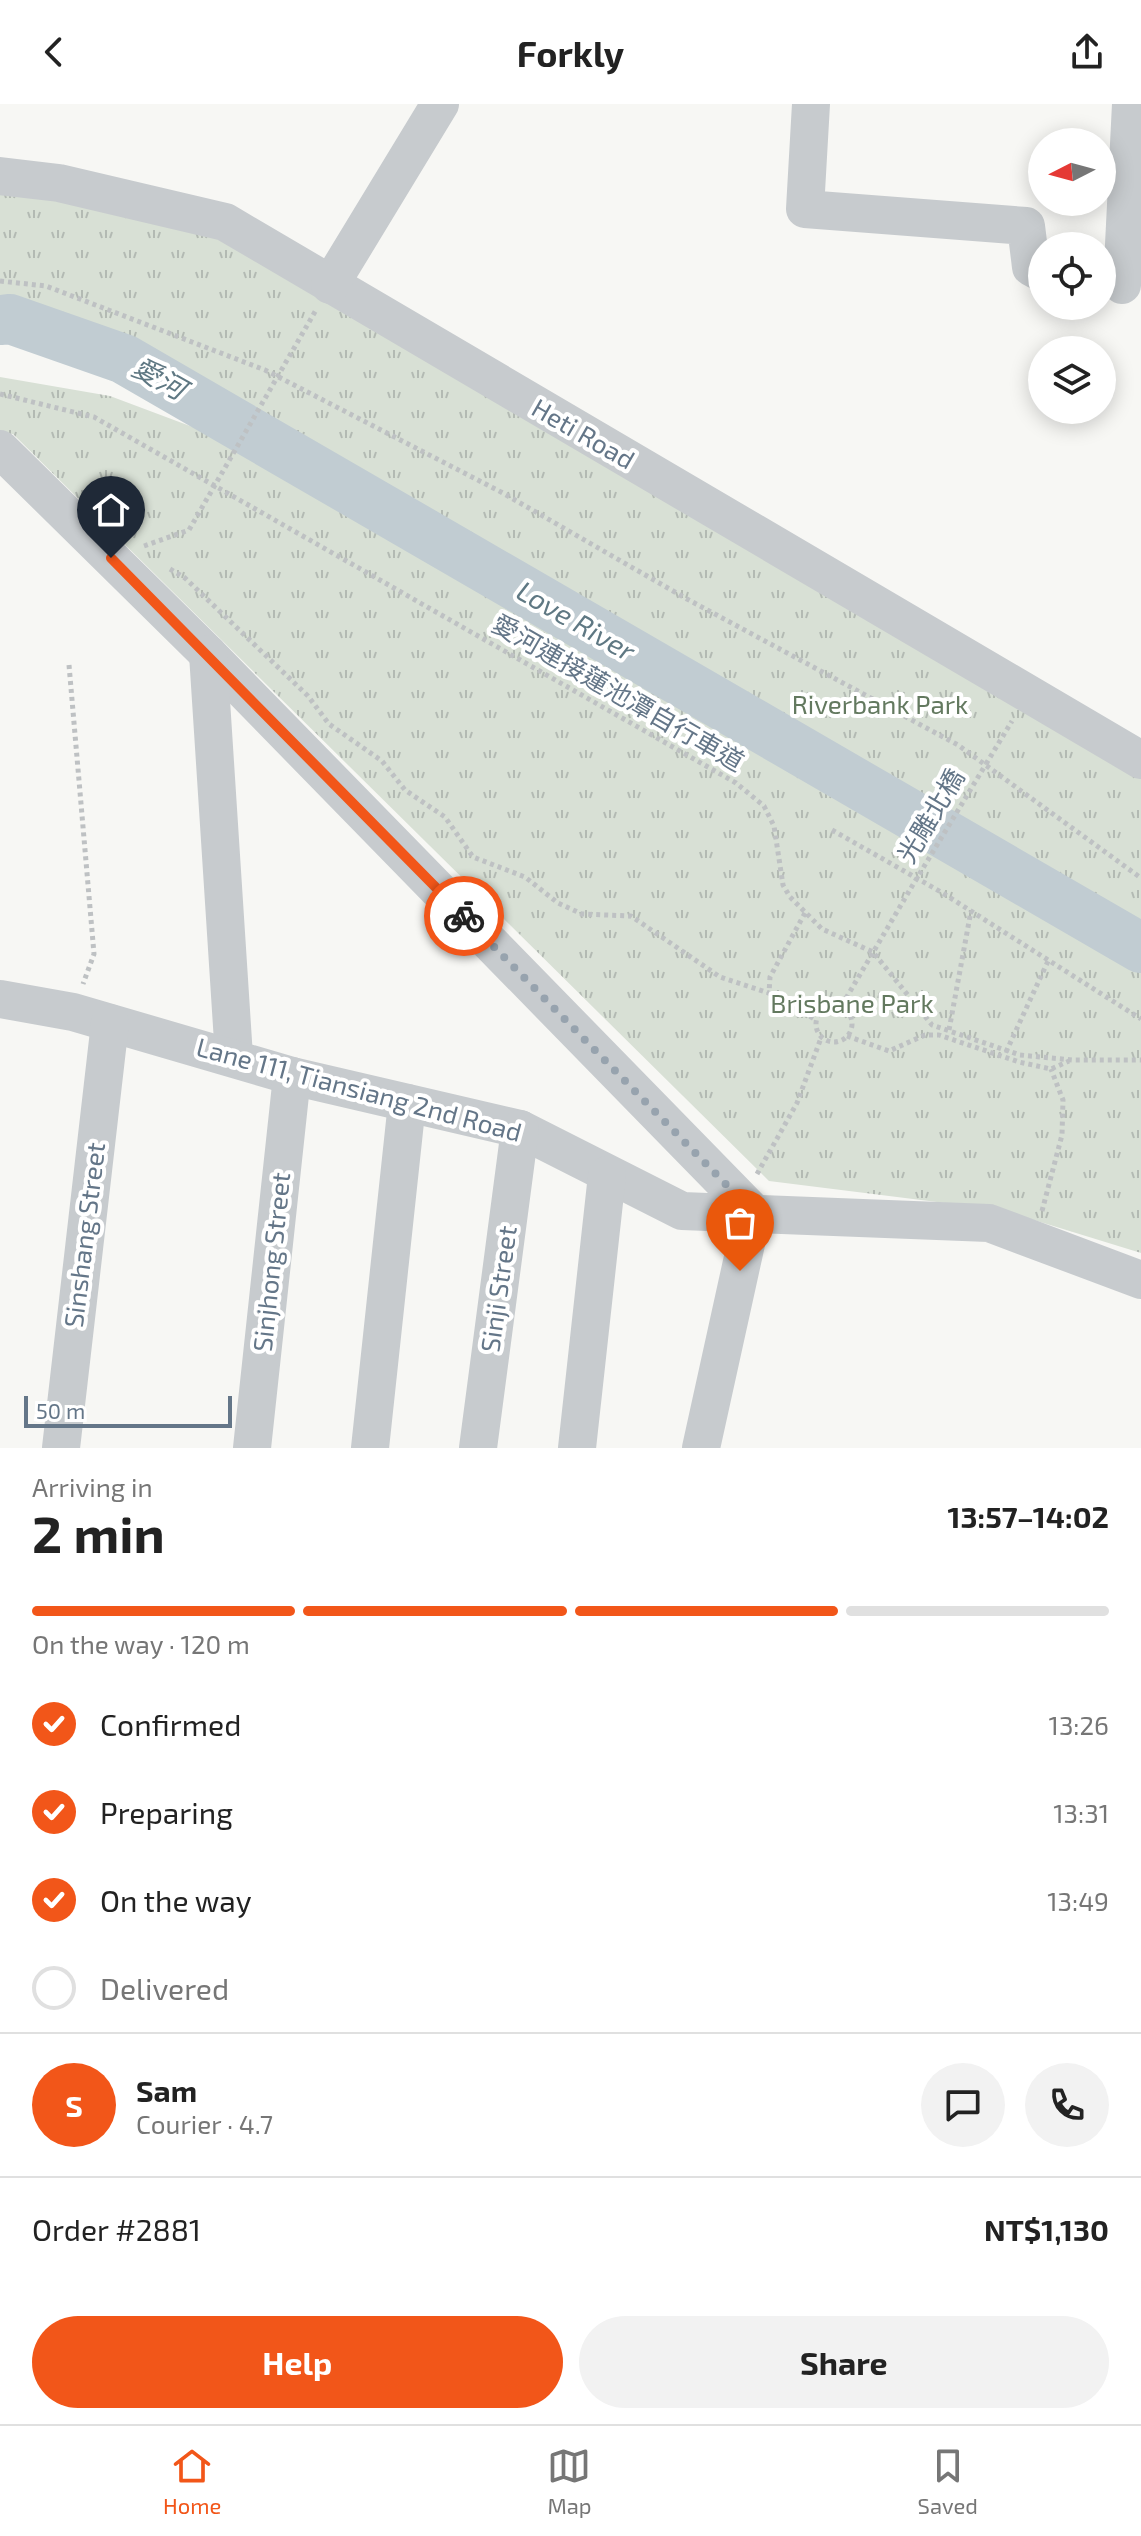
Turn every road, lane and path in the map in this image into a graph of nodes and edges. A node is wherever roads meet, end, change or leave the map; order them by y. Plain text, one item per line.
1 (440, 104) edge
2 (811, 104) edge
3 (1131, 104) edge
4 (0, 176) edge
5 (1028, 242) edge
6 (0, 281) edge
7 (330, 285) junction
8 (1122, 285) edge
9 (279, 378) junction
10 (0, 394) edge
11 (0, 449) edge
12 (217, 488) junction
13 (150, 555) dead end
14 (161, 563) dead end
15 (208, 654) junction
16 (69, 665) dead end
17 (1028, 696) junction
18 (1141, 760) edge
19 (986, 764) junction
20 (832, 830) dead end
21 (1141, 878) edge
22 (971, 911) junction
23 (805, 913) junction
24 (873, 952) junction
25 (1049, 959) junction
26 (769, 993) junction
27 (0, 999) edge
28 (842, 1005) junction
29 (73, 1012) junction
30 (1141, 1019) edge
31 (816, 1020) junction
32 (110, 1023) junction
33 (949, 1030) junction
34 (847, 1036) junction
35 (821, 1038) junction
36 (1005, 1053) junction
37 (234, 1057) junction
38 (1072, 1060) junction
39 (1141, 1060) edge
40 (1051, 1069) junction
41 (292, 1076) junction
42 (407, 1103) junction
43 (520, 1129) junction
44 (607, 1175) junction
45 (748, 1206) junction
46 (1034, 1240) junction
47 (1141, 1280) edge
48 (61, 1448) edge
49 (252, 1448) edge
50 (370, 1448) edge
51 (478, 1448) edge
52 (577, 1448) edge
53 (701, 1448) edge

1 - 7 street
2 - 5 street
3 - 8 street
4 - 7 street, Heti Road
6 - 9 path
7 - 9 path
7 - 17 street, Heti Road
9 - 12 path
9 - 19 path
10 - 12 path, 愛河連接蓮池潭自行車道
11 - 15 street
12 - 13 path
12 - 23 path, 愛河連接蓮池潭自行車道
14 - 26 path
15 - 37 street
15 - 45 street
16 - 29 path
17 - 18 street, Heti Road
17 - 19 path, 光雕北橋
19 - 21 path
19 - 24 path, 光雕北橋, bridge
20 - 22 path
22 - 25 path
22 - 33 path
23 - 24 path, 愛河連接蓮池潭自行車道
23 - 26 path
24 - 28 path, 光雕北橋
24 - 33 path, 愛河連接蓮池潭自行車道
25 - 30 path
25 - 36 path
26 - 31 path
27 - 29 street, Lane 111, Tiansiang 2nd Road
28 - 31 path
28 - 34 path
29 - 32 street, Lane 111, Tiansiang 2nd Road
31 - 35 path
32 - 37 street, Lane 111, Tiansiang 2nd Road
32 - 48 street, Sinshang Street
33 - 36 path, 愛河連接蓮池潭自行車道
34 - 35 path
34 - 36 path
35 - 45 path
36 - 38 path, 愛河連接蓮池潭自行車道
36 - 40 path
37 - 41 street, Lane 111, Tiansiang 2nd Road
38 - 39 path, 愛河連接蓮池潭自行車道
38 - 40 path
40 - 46 path
41 - 42 street, Lane 111, Tiansiang 2nd Road
41 - 49 street, Sinjhong Street
42 - 43 street, Lane 111, Tiansiang 2nd Road
42 - 50 street
43 - 44 street, Lane 111, Tiansiang 2nd Road
43 - 51 street, Sinji Street
44 - 45 street, Lane 111, Tiansiang 2nd Road
44 - 52 street
45 - 46 street, Lane 111, Tiansiang 2nd Road
45 - 53 street
46 - 47 street, Lane 111, Tiansiang 2nd Road

